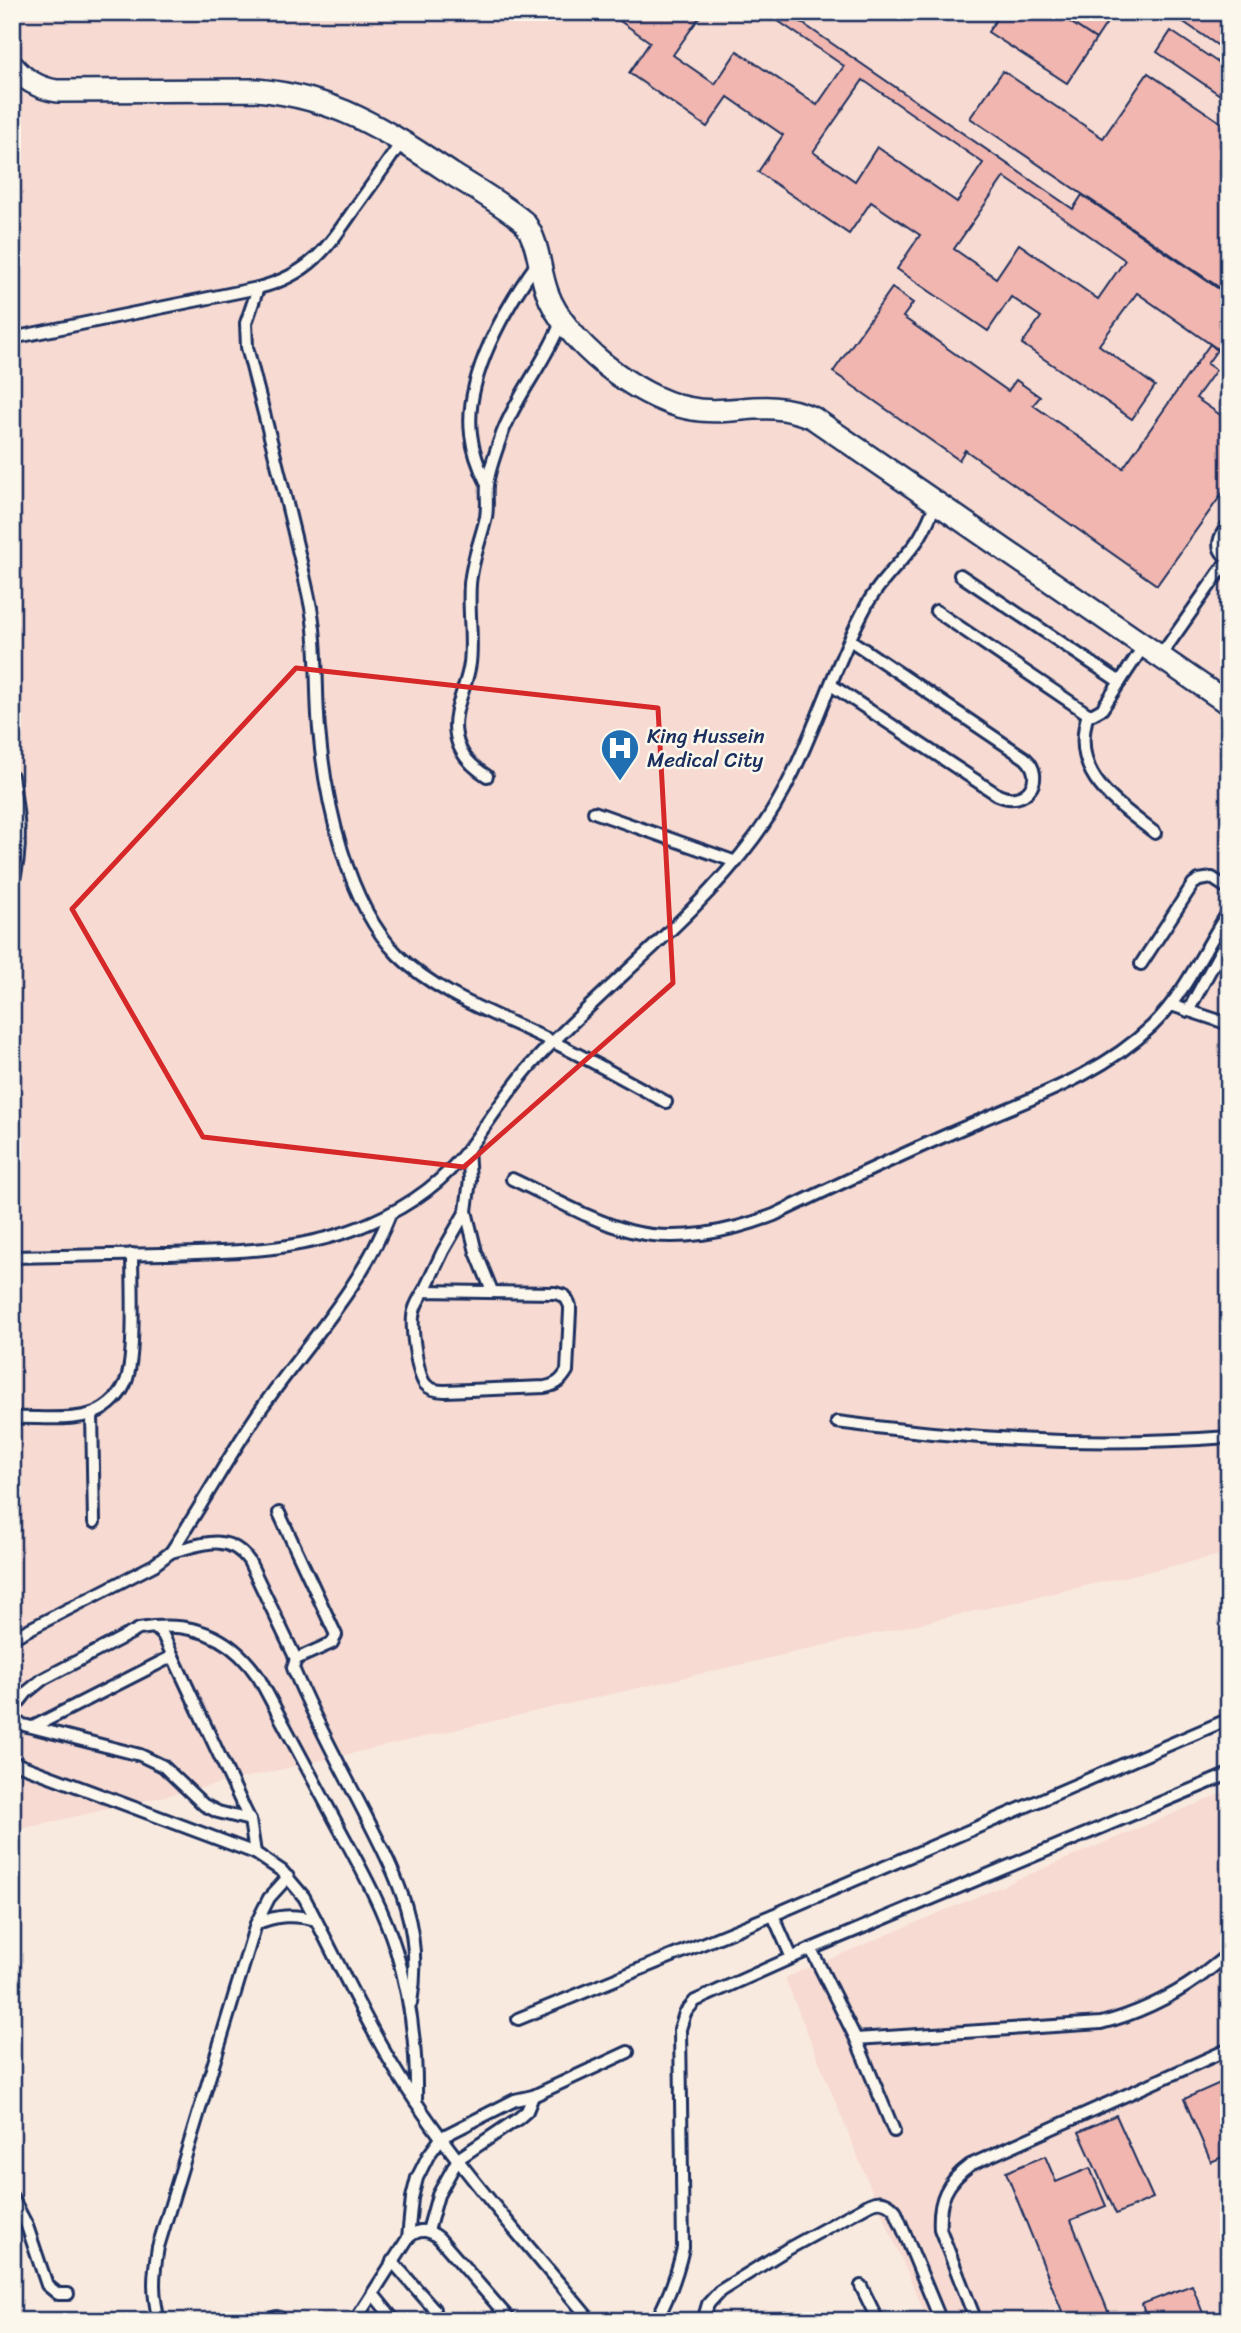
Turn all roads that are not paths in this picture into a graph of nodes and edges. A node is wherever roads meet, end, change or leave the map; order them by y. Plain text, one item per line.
1 (15, 74) edge
2 (402, 141) junction
3 (540, 259) junction
4 (258, 288) junction
5 (561, 322) junction
6 (12, 338) edge
7 (487, 484) junction
8 (936, 503) junction
9 (1229, 523) edge
10 (1228, 559) edge
11 (960, 575) dead end
12 (936, 611) dead end
13 (850, 640) junction
14 (1151, 652) junction
15 (1120, 682) junction
16 (831, 685) junction
17 (1229, 704) edge
18 (1088, 714) junction
19 (12, 776) edge
20 (487, 776) dead end
21 (594, 812) dead end
22 (1155, 834) dead end
23 (736, 862) junction
24 (12, 885) edge
25 (1229, 890) edge
26 (1229, 911) edge
27 (1229, 936) edge
28 (1141, 964) dead end
29 (1171, 1005) junction
30 (1188, 1011) junction
31 (1228, 1022) edge
32 (553, 1042) junction
33 (666, 1102) dead end
34 (468, 1149) junction
35 (512, 1179) dead end
36 (466, 1211) junction
37 (390, 1214) junction
38 (132, 1255) junction
39 (12, 1257) edge
40 (424, 1291) junction
41 (492, 1291) junction
42 (92, 1414) junction
43 (12, 1418) edge
44 (837, 1422) dead end
45 (1229, 1437) edge
46 (279, 1513) dead end
47 (94, 1522) dead end
48 (171, 1552) junction
49 (154, 1627) junction
50 (12, 1638) edge
51 (173, 1656) junction
52 (296, 1659) junction
53 (12, 1711) edge
54 (1229, 1719) edge
55 (12, 1722) edge
56 (33, 1727) junction
57 (12, 1762) edge
58 (1229, 1774) edge
59 (250, 1820) junction
60 (255, 1853) junction
61 (288, 1877) junction
62 (773, 1915) junction
63 (316, 1920) junction
64 (256, 1924) junction
65 (811, 1949) junction
66 (1229, 1954) edge
67 (792, 1958) junction
68 (410, 2009) junction
69 (518, 2019) dead end
70 (856, 2039) junction
71 (1229, 2049) edge
72 (628, 2052) dead end
73 (533, 2096) junction
74 (416, 2102) junction
75 (894, 2132) dead end
76 (442, 2137) junction
77 (458, 2159) junction
78 (12, 2197) edge
79 (428, 2231) junction
80 (408, 2238) junction
81 (392, 2261) junction
82 (861, 2286) dead end
83 (68, 2294) dead end
84 (373, 2294) junction
85 (434, 2309) dead end
86 (159, 2321) edge
87 (264, 2321) edge
88 (285, 2321) edge
89 (355, 2321) edge
90 (395, 2321) edge
91 (511, 2321) edge
92 (591, 2321) edge
93 (656, 2321) edge
94 (703, 2321) edge
95 (877, 2321) edge
96 (941, 2321) edge
97 (976, 2321) edge

1 - 2 street
2 - 3 street
2 - 4 lane
3 - 5 street
3 - 7 lane
4 - 6 lane
4 - 32 lane
5 - 7 lane
5 - 8 street
7 - 20 lane
8 - 13 lane
8 - 14 street
9 - 10 lane
10 - 14 lane
11 - 15 lane
12 - 18 lane
13 - 16 lane
13 - 16 lane
14 - 15 lane
14 - 17 street
15 - 18 lane
16 - 23 lane
18 - 22 lane
19 - 24 lane
21 - 23 lane
23 - 32 lane
25 - 28 lane
26 - 29 lane
27 - 30 lane
29 - 30 lane
29 - 35 lane
30 - 31 lane
32 - 33 lane
32 - 34 lane
34 - 36 lane
34 - 37 lane
36 - 40 lane
36 - 41 lane
37 - 38 lane
37 - 48 lane
38 - 39 lane
38 - 42 lane
40 - 41 lane
40 - 41 lane
42 - 43 lane
42 - 47 lane
44 - 45 lane
46 - 52 lane
48 - 50 lane
48 - 52 lane
49 - 51 lane
49 - 53 lane
49 - 68 lane
51 - 56 lane
51 - 59 lane
52 - 68 lane
54 - 62 lane
55 - 56 lane
56 - 59 lane
57 - 60 lane
58 - 65 lane
59 - 60 lane
60 - 61 lane
61 - 63 lane
61 - 64 lane
62 - 67 lane
62 - 69 lane
63 - 64 lane
63 - 74 lane
64 - 86 lane
65 - 67 lane
65 - 70 lane
66 - 70 lane
67 - 93 lane
68 - 74 lane
70 - 75 lane
71 - 97 lane
72 - 73 lane
73 - 76 lane
73 - 77 lane
74 - 76 lane
76 - 77 lane
76 - 80 lane
77 - 79 lane
77 - 92 lane
78 - 83 lane
79 - 80 lane
79 - 91 lane
80 - 81 lane
81 - 84 lane
81 - 85 lane
82 - 95 lane
84 - 89 lane
84 - 90 lane
87 - 88 lane
94 - 96 lane

